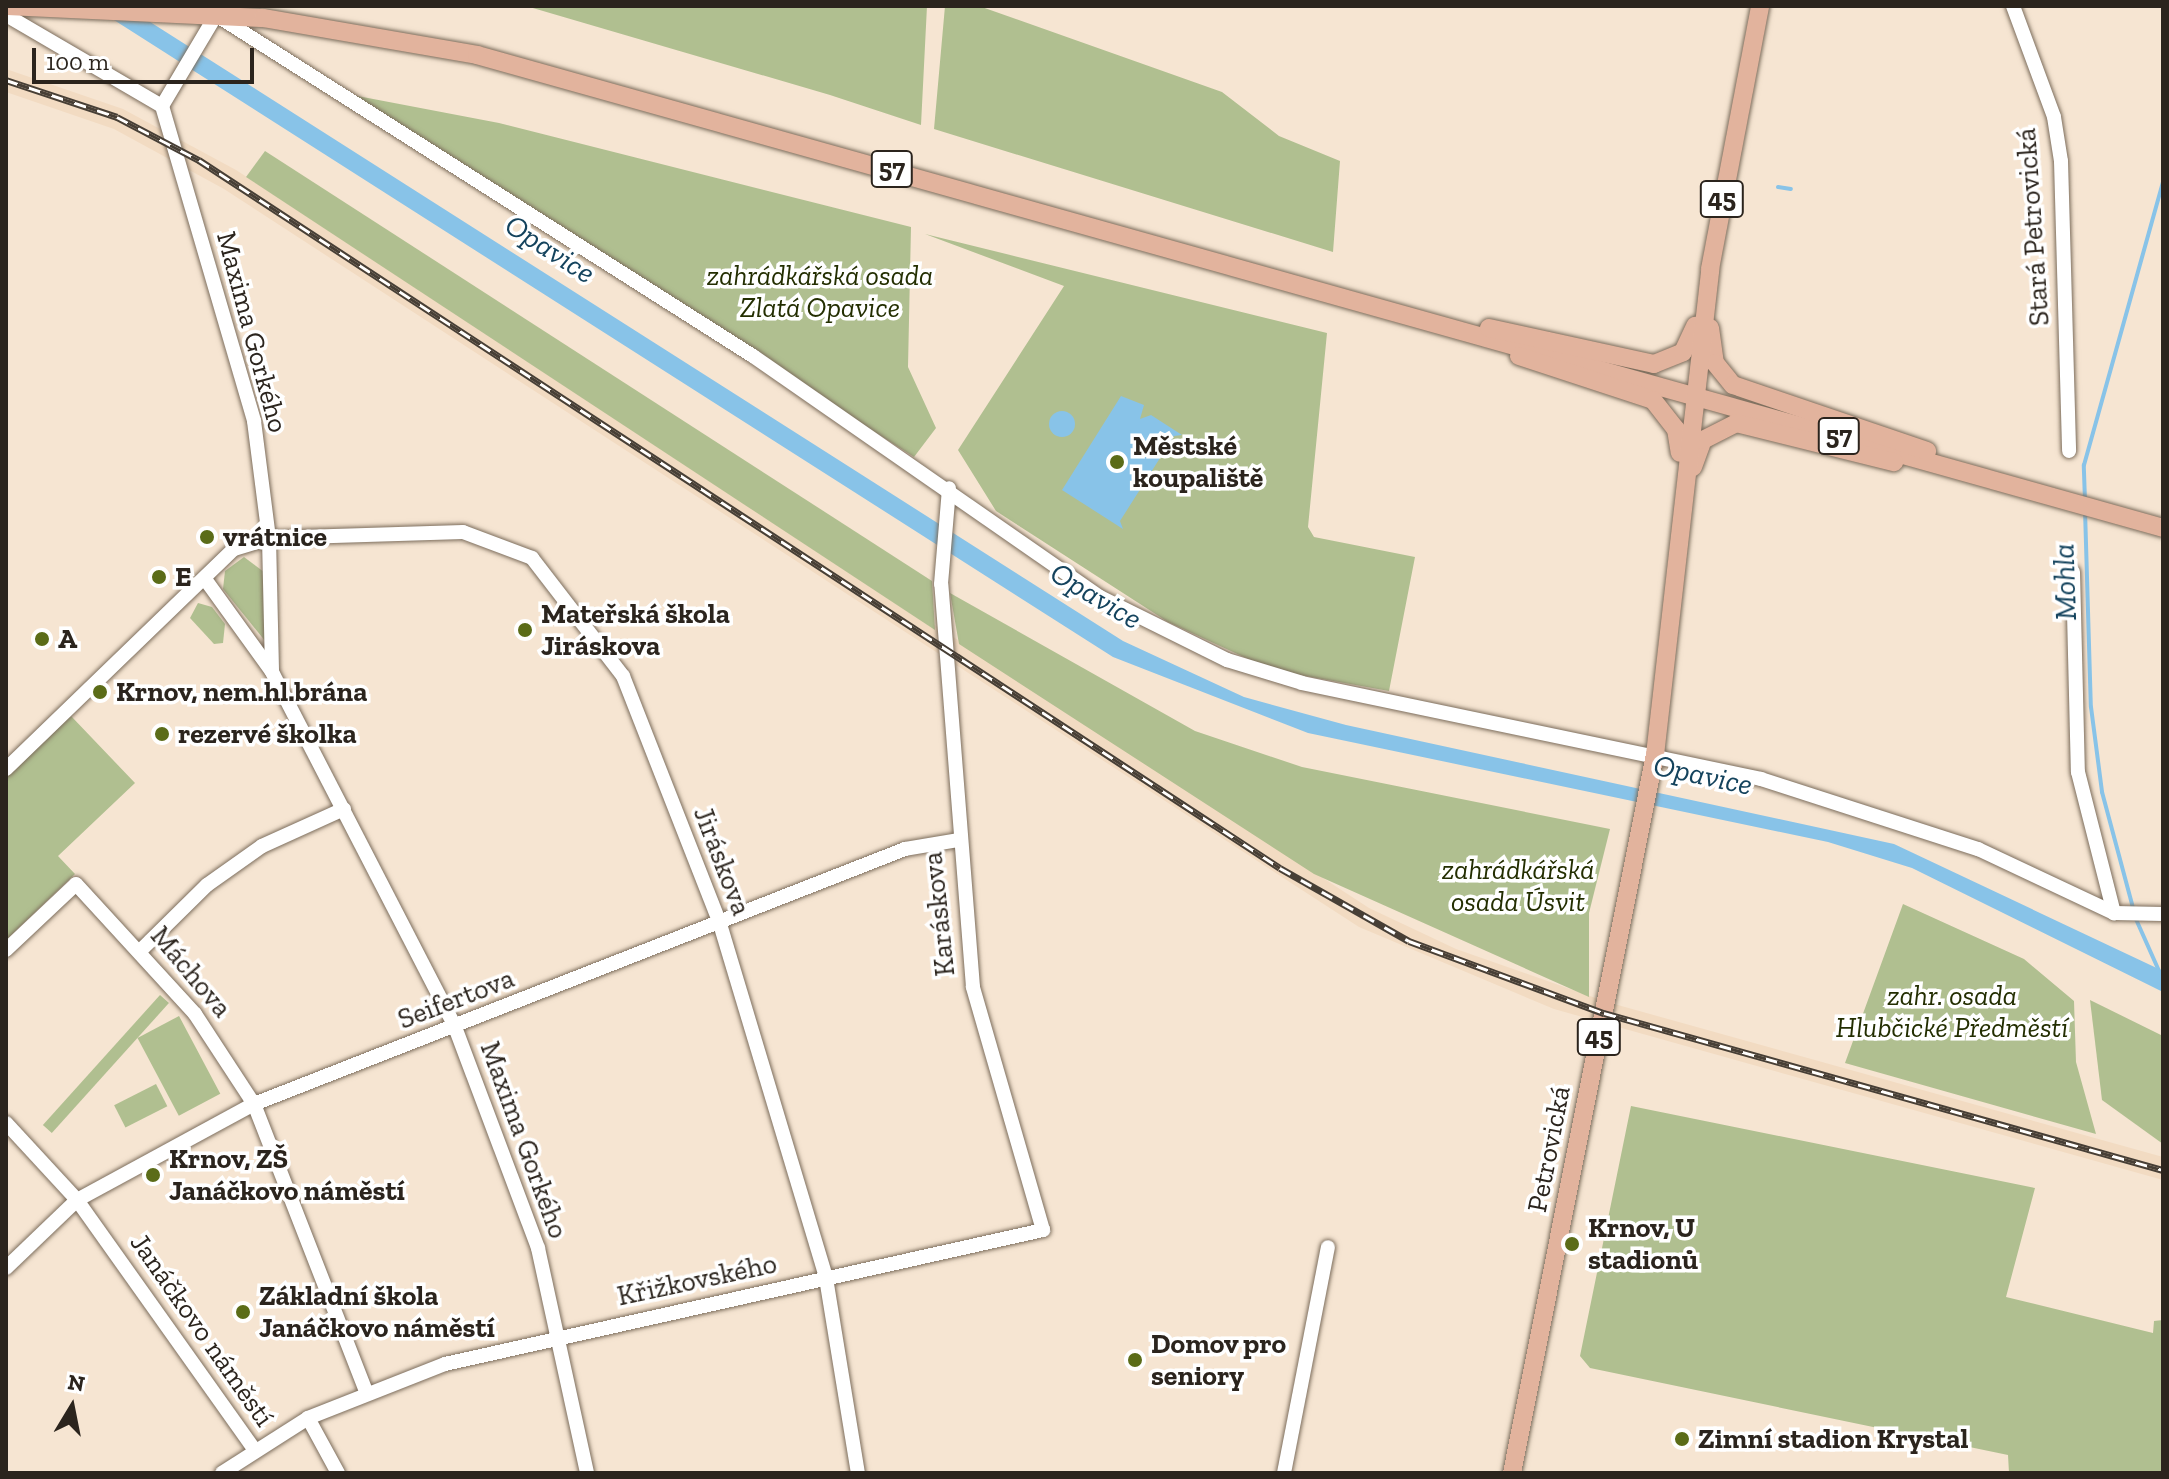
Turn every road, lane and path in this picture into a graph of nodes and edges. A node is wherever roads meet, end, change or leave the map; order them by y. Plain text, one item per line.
1 (6, 6) edge
2 (1760, 6) edge
3 (2013, 6) edge
4 (6, 15) edge
5 (162, 106) junction
6 (1710, 269) junction
7 (1431, 321) junction
8 (1693, 394) junction
9 (2069, 451) dead end
10 (1986, 478) junction
11 (949, 488) junction
12 (1680, 521) junction
13 (2163, 528) edge
14 (269, 538) junction
15 (2073, 572) dead end
16 (205, 579) junction
17 (272, 672) junction
18 (1654, 759) junction
19 (6, 769) edge
20 (344, 809) junction
21 (958, 840) junction
22 (2156, 912) edge
23 (2119, 914) junction
24 (720, 924) junction
25 (6, 950) edge
26 (140, 951) junction
27 (455, 1027) junction
28 (254, 1104) junction
29 (6, 1123) edge
30 (77, 1200) junction
31 (1043, 1230) joint
32 (1328, 1247) dead end
33 (6, 1268) edge
34 (826, 1278) junction
35 (555, 1337) junction
36 (366, 1391) junction
37 (308, 1418) junction
38 (254, 1449) junction
39 (222, 1473) edge
40 (338, 1473) edge
41 (587, 1473) edge
42 (858, 1473) edge
43 (1284, 1473) edge
44 (1512, 1473) edge

1 - 7 main road, 57
2 - 6 main road, 45
3 - 9 street, Stará Petrovická
4 - 5 street
5 - 11 street
5 - 14 street, Maxima Gorkého
6 - 7 main road
6 - 8 main road, 45
6 - 10 main road
7 - 8 main road, 57
7 - 12 main road
8 - 10 main road, 57
8 - 12 main road, 45
10 - 12 main road
10 - 13 main road, 57
11 - 18 street
11 - 21 street, Karáskova
12 - 18 main road, 45
14 - 16 street, Jiráskova
14 - 17 street, Maxima Gorkého
14 - 24 street, Jiráskova
15 - 23 street
16 - 17 street, Maxima Gorkého
16 - 19 street, Jiráskova
17 - 20 street, Maxima Gorkého
18 - 23 street
18 - 44 main road, Petrovická / 45
20 - 26 street
20 - 27 street, Maxima Gorkého
21 - 24 street, Seifertova
21 - 31 street, Karáskova
22 - 23 street
24 - 27 street, Seifertova
24 - 34 street, Jiráskova
25 - 26 street, Máchova
26 - 28 street, Máchova
27 - 28 street, Seifertova
27 - 35 street, Maxima Gorkého
28 - 30 street, Seifertova
28 - 36 street
29 - 30 street, Janáčkovo náměstí
30 - 33 street, Seifertova
30 - 38 street, Janáčkovo náměstí
31 - 34 street, Křižkovského
32 - 43 street
34 - 35 street, Křižkovského
34 - 42 street, Jiráskova
35 - 36 street, Křižkovského
35 - 41 street, Maxima Gorkého
36 - 37 street, Janáčkovo náměstí
37 - 38 street, Janáčkovo náměstí
37 - 40 street
38 - 39 street

